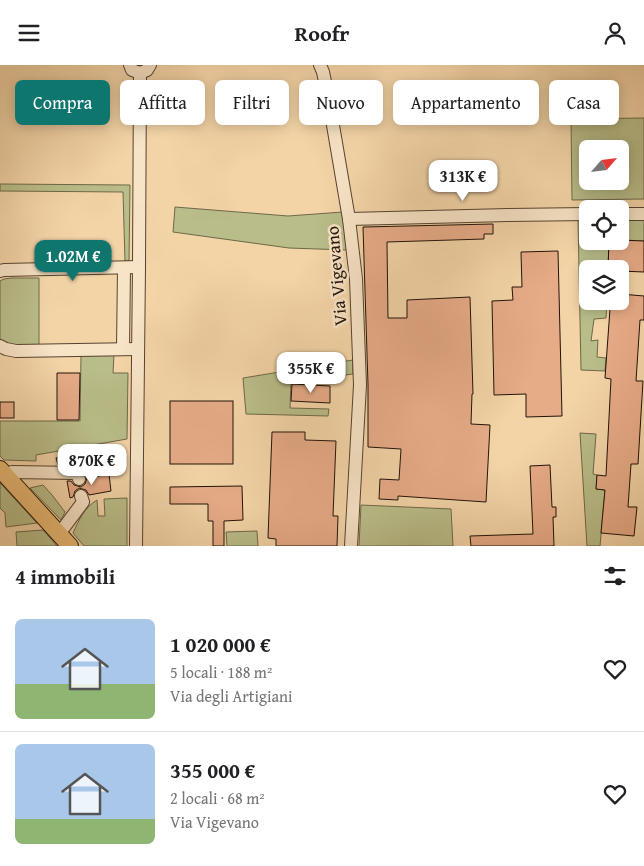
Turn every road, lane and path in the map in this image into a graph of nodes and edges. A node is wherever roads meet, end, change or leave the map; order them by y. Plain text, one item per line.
1 (150, 65) edge
2 (320, 65) edge
3 (135, 69) edge
4 (579, 214) edge
5 (629, 214) edge
6 (644, 214) edge
7 (350, 219) junction
8 (124, 267) junction
9 (139, 267) junction
10 (0, 271) edge
11 (0, 346) edge
12 (123, 349) junction
13 (138, 349) junction
14 (3, 473) edge
15 (78, 479) dead end
16 (82, 496) dead end
17 (65, 540) edge
18 (136, 546) edge
19 (351, 546) edge

1 - 3 street
2 - 7 street, Via Vigevano
3 - 9 street
4 - 7 street
5 - 6 street
7 - 19 street, Via Vigevano
8 - 9 street
8 - 10 street
8 - 12 street
9 - 13 street
11 - 12 street
12 - 13 street
13 - 18 street
14 - 15 street
14 - 17 main road
16 - 17 street

